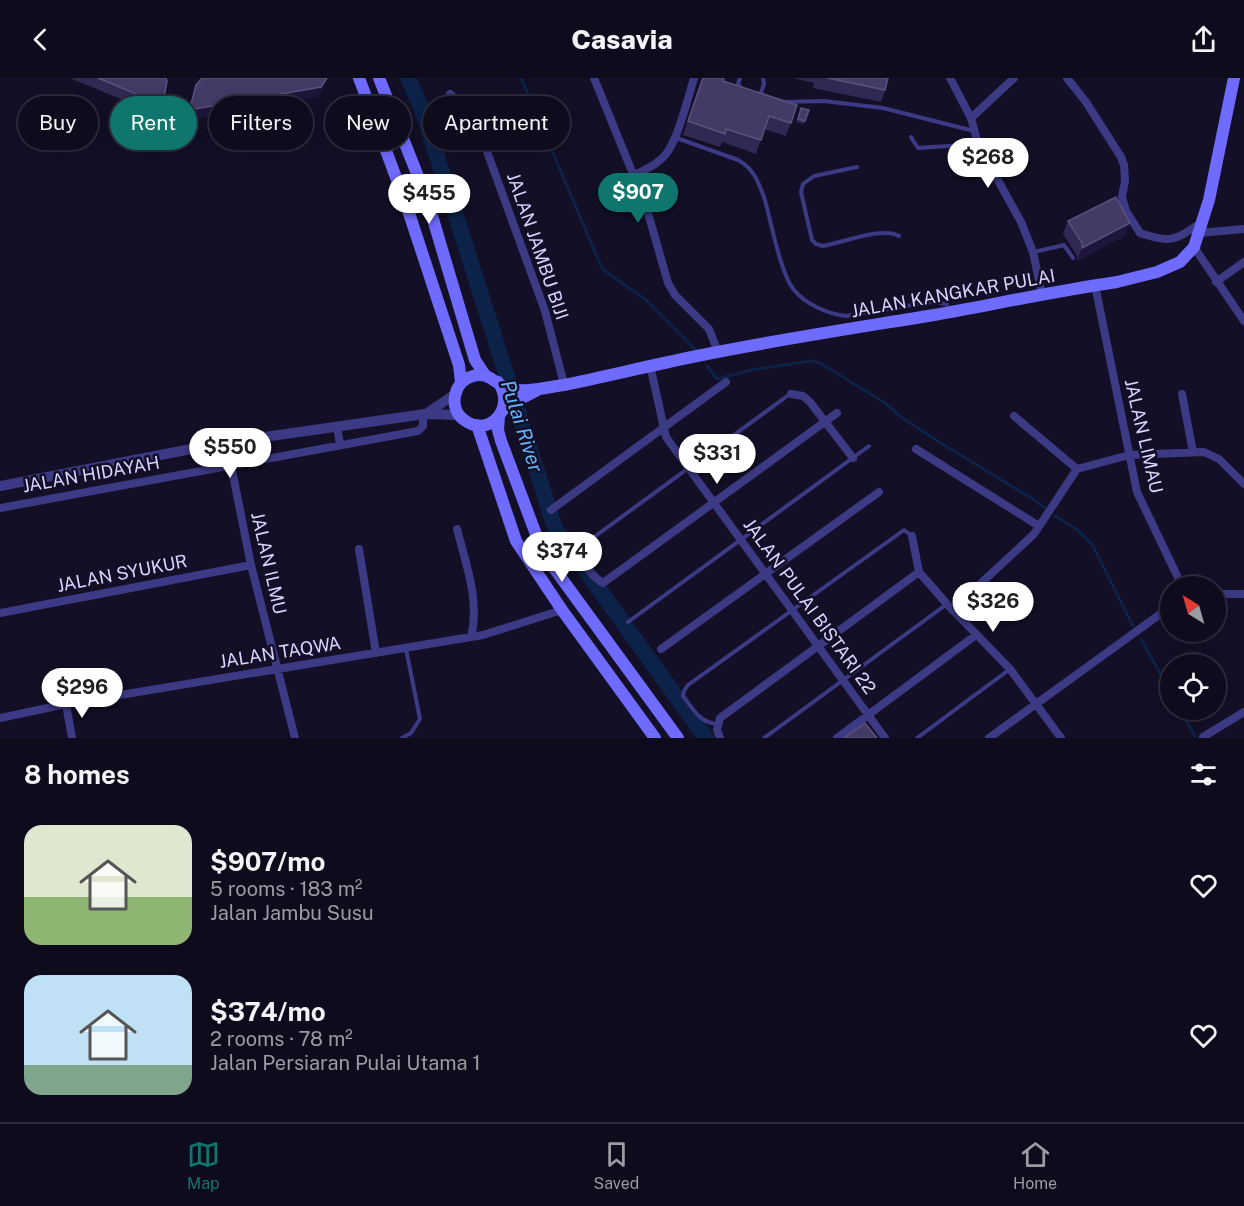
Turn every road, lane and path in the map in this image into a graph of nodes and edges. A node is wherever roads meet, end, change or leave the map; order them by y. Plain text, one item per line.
1 (359, 78) edge
2 (379, 78) edge
3 (594, 78) edge
4 (694, 78) edge
5 (740, 78) edge
6 (763, 78) edge
7 (950, 78) edge
8 (1014, 78) edge
9 (1067, 78) edge
10 (1234, 78) edge
11 (744, 92) edge
12 (450, 94) dead end
13 (752, 94) edge
14 (760, 96) junction
15 (971, 118) junction
16 (975, 131) junction
17 (675, 137) junction
18 (911, 137) dead end
19 (978, 144) junction
20 (857, 167) dead end
21 (634, 176) junction
22 (1201, 228) junction
23 (1244, 229) edge
24 (899, 236) dead end
25 (1194, 247) junction
26 (1033, 252) junction
27 (1073, 258) dead end
28 (1244, 261) edge
29 (1216, 282) junction
30 (1095, 285) junction
31 (1042, 295) junction
32 (947, 304) dead end
33 (1244, 320) edge
34 (718, 352) junction
35 (650, 365) junction
36 (485, 375) junction
37 (461, 382) junction
38 (726, 382) dead end
39 (564, 384) junction
40 (455, 394) junction
41 (791, 394) joint
42 (1182, 394) dead end
43 (508, 398) junction
44 (837, 413) dead end
45 (424, 414) junction
46 (459, 415) junction
47 (1014, 416) dead end
48 (826, 421) junction
49 (477, 425) junction
50 (337, 427) junction
51 (664, 428) junction
52 (340, 444) junction
53 (869, 446) dead end
54 (916, 449) dead end
55 (1193, 452) junction
56 (1129, 455) junction
57 (853, 458) junction
58 (231, 465) junction
59 (689, 468) junction
60 (1077, 469) junction
61 (1244, 484) edge
62 (0, 486) edge
63 (879, 492) dead end
64 (715, 502) junction
65 (0, 508) edge
66 (551, 510) dead end
67 (1039, 526) junction
68 (458, 529) dead end
69 (912, 536) joint
70 (741, 540) junction
71 (579, 548) joint
72 (359, 549) dead end
73 (250, 565) junction
74 (919, 572) junction
75 (766, 574) junction
76 (1177, 576) edge
77 (1226, 594) edge
78 (1244, 594) edge
79 (949, 607) junction
80 (562, 610) junction
81 (792, 610) junction
82 (0, 613) edge
83 (1160, 614) edge
84 (628, 622) dead end
85 (976, 635) junction
86 (471, 637) junction
87 (819, 646) junction
88 (406, 648) junction
89 (662, 649) dead end
90 (376, 653) junction
91 (1010, 669) junction
92 (277, 670) junction
93 (843, 680) junction
94 (66, 704) junction
95 (1036, 704) junction
96 (1244, 712) edge
97 (868, 715) junction
98 (0, 718) edge
99 (718, 721) junction
100 (1203, 736) dead end
101 (72, 738) edge
102 (295, 738) edge
103 (402, 738) edge
104 (654, 738) edge
105 (678, 738) edge
106 (720, 738) edge
107 (764, 738) edge
108 (837, 738) edge
109 (885, 738) edge
110 (917, 738) edge
111 (989, 738) edge
112 (1061, 738) edge

1 - 37 main road
2 - 36 main road
3 - 21 street
4 - 17 street
5 - 11 lane
6 - 14 lane
7 - 15 street
8 - 15 street
9 - 22 street
10 - 22 main road, JALAN KANGKAR PULAI
12 - 39 street, JALAN JAMBU BIJI
13 - 14 lane
14 - 16 lane
15 - 16 street
16 - 19 street
17 - 21 street
17 - 32 lane
18 - 19 lane
19 - 26 street
20 - 24 lane
21 - 34 street
22 - 23 street
22 - 25 main road, JALAN KANGKAR PULAI
25 - 29 street
25 - 30 main road, JALAN KANGKAR PULAI
26 - 27 lane
26 - 31 street
28 - 29 street
29 - 33 street
30 - 31 main road, JALAN KANGKAR PULAI
30 - 56 street, JALAN LIMAU
31 - 34 main road, JALAN KANGKAR PULAI
34 - 35 main road, JALAN KANGKAR PULAI
35 - 39 main road, JALAN KANGKAR PULAI
35 - 51 street, JALAN PULAI BISTARI 22
36 - 37 main road
36 - 43 main road
37 - 40 main road
38 - 51 street
39 - 43 main road, JALAN KANGKAR PULAI
40 - 45 street
40 - 46 main road
41 - 48 street
41 - 59 lane
42 - 55 street
43 - 49 main road
43 - 105 main road
44 - 48 street
45 - 46 street
45 - 50 street
45 - 52 street, JALAN HIDAYAH
46 - 49 main road
47 - 60 street
48 - 57 street
48 - 64 street
49 - 80 main road
50 - 52 street
50 - 62 street
51 - 59 street, JALAN PULAI BISTARI 22
51 - 66 street
52 - 58 street, JALAN HIDAYAH
53 - 57 lane
54 - 67 street
55 - 56 street
55 - 61 street
56 - 60 street
56 - 76 street, JALAN LIMAU
57 - 70 lane
58 - 65 street, JALAN HIDAYAH
58 - 73 street, JALAN ILMU
59 - 64 street, JALAN PULAI BISTARI 22
59 - 71 lane
60 - 67 street
63 - 75 street
64 - 70 street, JALAN PULAI BISTARI 22
64 - 71 street
67 - 79 street
68 - 86 street
69 - 74 street
69 - 81 lane
70 - 75 street, JALAN PULAI BISTARI 22
70 - 84 lane
72 - 90 street
73 - 82 street, JALAN SYUKUR
73 - 92 street, JALAN ILMU
74 - 79 street
74 - 87 street
75 - 81 street, JALAN PULAI BISTARI 22
75 - 89 street
77 - 78 street
79 - 85 street
79 - 93 lane
80 - 86 street, JALAN TAQWA
80 - 104 main road
81 - 87 street, JALAN PULAI BISTARI 22
81 - 99 lane
83 - 95 street
85 - 91 street
85 - 97 street
86 - 88 street, JALAN TAQWA
87 - 93 street, JALAN PULAI BISTARI 22
87 - 99 street
88 - 90 street, JALAN TAQWA
88 - 103 lane
90 - 92 street, JALAN TAQWA
91 - 95 street
91 - 110 lane
92 - 94 street, JALAN TAQWA
92 - 102 street, JALAN ILMU
93 - 97 street, JALAN PULAI BISTARI 22
93 - 107 lane
94 - 98 street, JALAN TAQWA
94 - 101 street
95 - 111 street
95 - 112 street
96 - 100 street
97 - 108 street
97 - 109 street, JALAN PULAI BISTARI 22
99 - 106 street

